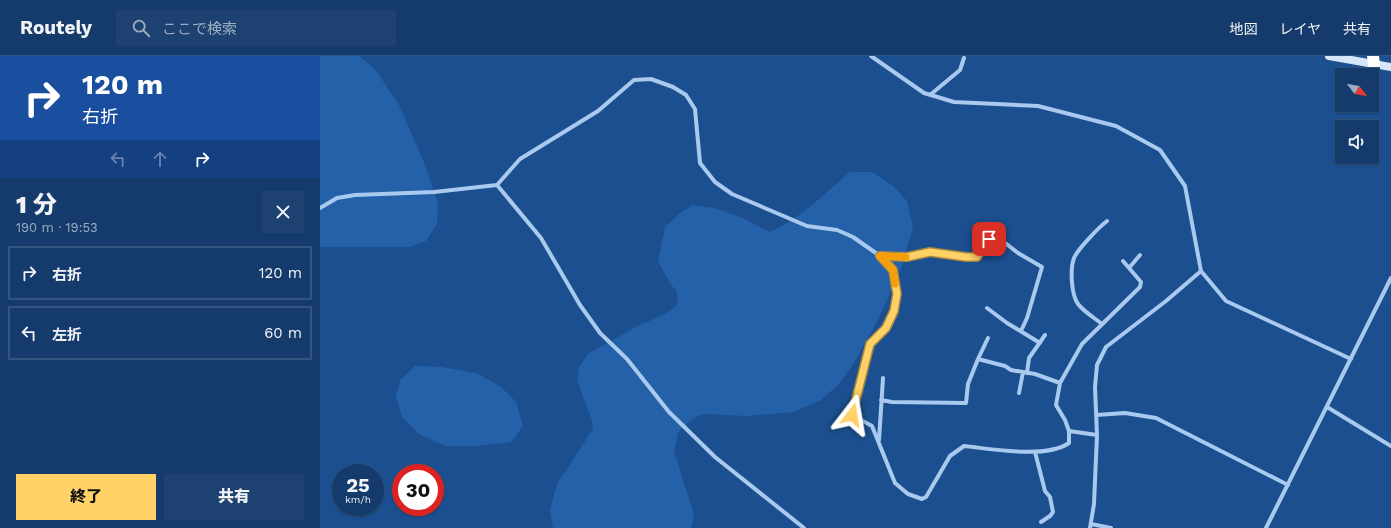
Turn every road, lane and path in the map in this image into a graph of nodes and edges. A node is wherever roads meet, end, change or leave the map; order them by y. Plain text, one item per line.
1 (871, 56) edge
2 (1329, 56) edge
3 (964, 58) dead end
4 (1374, 58) edge
5 (1391, 67) edge
6 (930, 95) junction
7 (497, 185) junction
8 (320, 208) edge
9 (1107, 221) dead end
10 (1140, 255) dead end
11 (880, 256) junction
12 (1123, 261) dead end
13 (1129, 268) junction
14 (1201, 271) junction
15 (1391, 278) edge
16 (987, 308) dead end
17 (1102, 324) junction
18 (1021, 331) junction
19 (1045, 334) dead end
20 (988, 338) dead end
21 (1040, 343) junction
22 (978, 359) junction
23 (1351, 359) junction
24 (1025, 372) junction
25 (883, 378) dead end
26 (1060, 383) junction
27 (1019, 393) dead end
28 (881, 400) junction
29 (1327, 407) junction
30 (1096, 415) junction
31 (1069, 431) junction
32 (1098, 435) junction
33 (878, 442) junction
34 (1391, 446) edge
35 (1035, 452) junction
36 (1288, 485) junction
37 (1041, 522) dead end
38 (1090, 526) edge
39 (804, 528) edge
40 (1111, 528) edge
41 (1266, 528) edge

1 - 6 street
2 - 4 main road
3 - 6 street
4 - 5 main road
6 - 14 street
7 - 8 street
7 - 11 street
7 - 39 street
9 - 17 street
10 - 13 street
11 - 18 street
11 - 33 street
12 - 13 street
13 - 17 street
14 - 23 street
14 - 30 street
15 - 23 street
16 - 18 street
17 - 26 street
18 - 21 street
19 - 21 street
20 - 22 street
21 - 24 street
22 - 24 street
22 - 28 street
23 - 29 street
24 - 26 street
24 - 27 street
25 - 28 street
26 - 31 street
28 - 33 street
29 - 34 street
29 - 36 street
30 - 32 street
30 - 36 street
31 - 32 street
31 - 35 street
32 - 38 street
33 - 35 street
35 - 37 street
36 - 41 street
38 - 40 street

